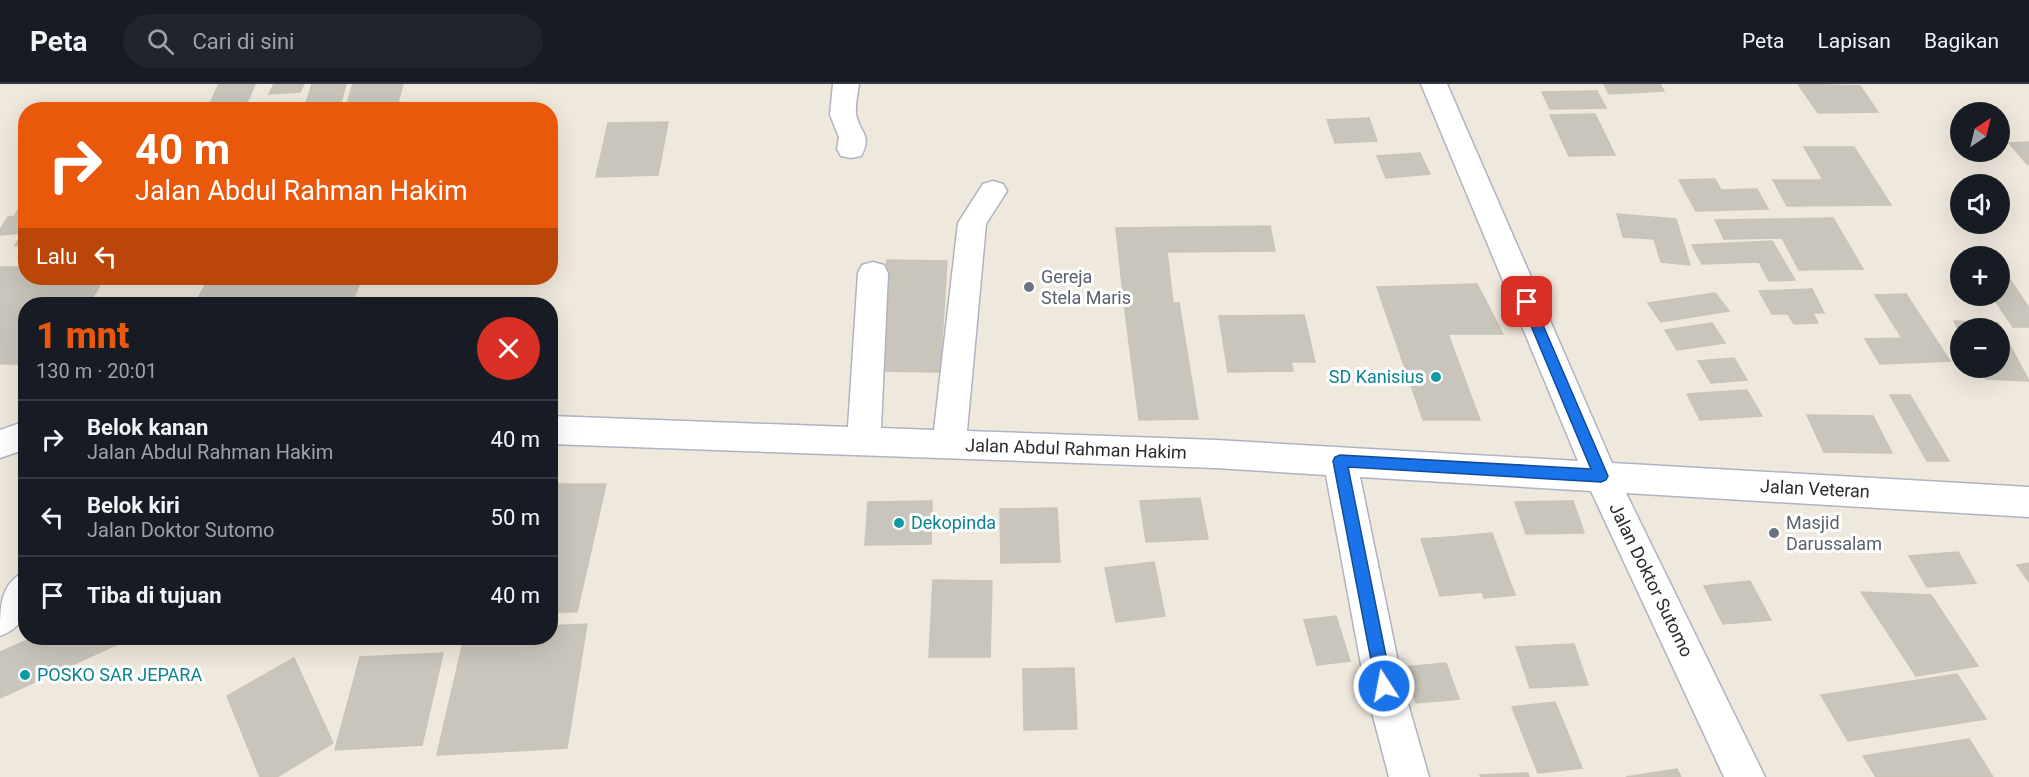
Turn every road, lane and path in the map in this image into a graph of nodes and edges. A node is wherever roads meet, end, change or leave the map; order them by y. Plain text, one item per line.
1 (846, 84) edge
2 (1434, 84) edge
3 (851, 149) dead end
4 (993, 191) dead end
5 (873, 273) dead end
6 (18, 422) edge
7 (0, 423) edge
8 (558, 430) edge
9 (18, 438) edge
10 (864, 442) junction
11 (0, 444) edge
12 (949, 445) junction
13 (1340, 461) junction
14 (1601, 476) junction
15 (2029, 502) edge
16 (18, 597) edge
17 (0, 619) edge
18 (1409, 777) edge
19 (1745, 777) edge

1 - 3 street
2 - 14 street, Jalan Doktor Sutomo
4 - 12 street
5 - 10 street
6 - 7 street
8 - 10 street, Jalan Abdul Rahman Hakim
9 - 11 street
10 - 12 street, Jalan Abdul Rahman Hakim
12 - 13 street, Jalan Abdul Rahman Hakim
13 - 14 street, Jalan Abdul Rahman Hakim
13 - 18 street
14 - 15 street, Jalan Veteran
14 - 19 street, Jalan Doktor Sutomo
16 - 17 street

